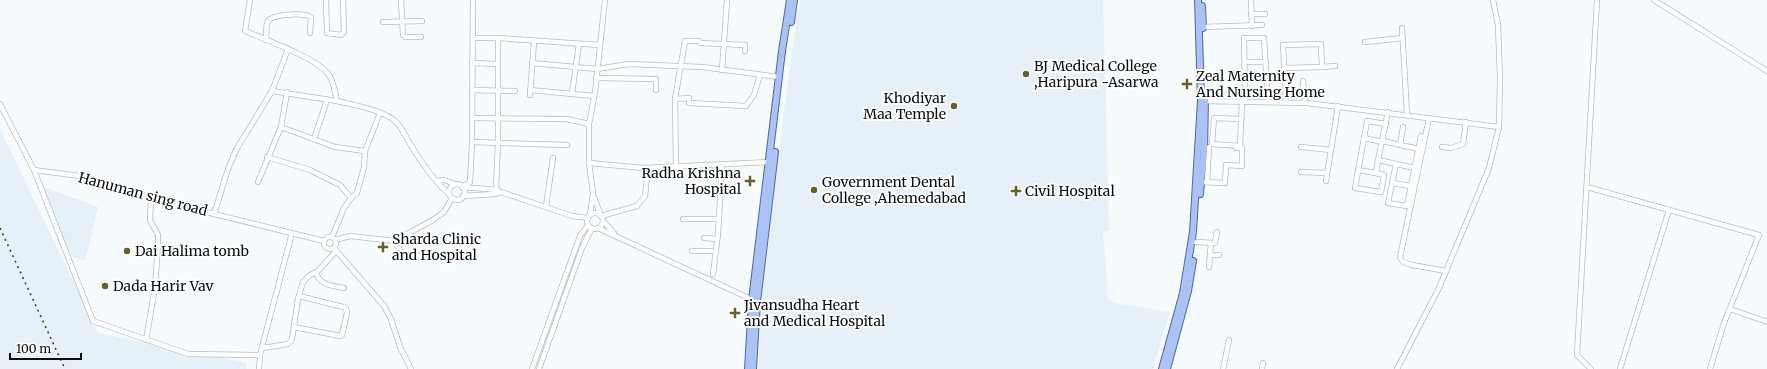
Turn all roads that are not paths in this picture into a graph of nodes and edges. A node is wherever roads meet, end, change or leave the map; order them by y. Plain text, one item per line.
1 (250, 0) edge
2 (326, 0) edge
3 (343, 0) edge
4 (401, 0) edge
5 (473, 0) edge
6 (605, 0) edge
7 (728, 0) edge
8 (790, 0) edge
9 (794, 0) edge
10 (1198, 0) edge
11 (1202, 0) edge
12 (1251, 0) edge
13 (1493, 0) edge
14 (1597, 0) edge
15 (1654, 0) edge
16 (1251, 14) junction
17 (1265, 14) dead end
18 (422, 21) dead end
19 (383, 22) dead end
20 (402, 22) junction
21 (1262, 25) dead end
22 (1252, 26) junction
23 (1203, 27) junction
24 (1402, 28) dead end
25 (310, 34) dead end
26 (421, 38) dead end
27 (473, 38) junction
28 (498, 38) junction
29 (1403, 38) junction
30 (266, 40) junction
31 (534, 42) junction
32 (1366, 42) dead end
33 (724, 43) junction
34 (579, 44) junction
35 (600, 45) junction
36 (288, 49) junction
37 (745, 51) dead end
38 (1244, 62) junction
39 (1266, 62) junction
40 (472, 63) junction
41 (532, 63) junction
42 (498, 64) junction
43 (1335, 66) dead end
44 (576, 67) junction
45 (680, 67) junction
46 (1322, 67) junction
47 (1284, 68) junction
48 (597, 69) junction
49 (722, 70) junction
50 (1767, 71) edge
51 (1245, 74) junction
52 (1266, 74) junction
53 (760, 75) junction
54 (779, 77) junction
55 (596, 78) junction
56 (1303, 81) dead end
57 (472, 90) junction
58 (498, 90) junction
59 (530, 90) junction
60 (656, 90) dead end
61 (272, 91) junction
62 (515, 91) dead end
63 (287, 92) junction
64 (572, 93) junction
65 (530, 95) dead end
66 (1245, 95) junction
67 (1268, 95) junction
68 (594, 96) junction
69 (675, 99) junction
70 (327, 100) junction
71 (1203, 101) junction
72 (337, 102) junction
73 (1244, 102) junction
74 (1268, 102) junction
75 (1286, 102) junction
76 (1305, 103) junction
77 (0, 104) edge
78 (1338, 106) junction
79 (1388, 112) junction
80 (380, 113) junction
81 (1406, 115) junction
82 (472, 118) junction
83 (498, 118) junction
84 (1429, 118) junction
85 (1242, 119) junction
86 (1466, 122) junction
87 (589, 124) junction
88 (1386, 124) junction
89 (281, 127) junction
90 (1403, 127) dead end
91 (1499, 127) junction
92 (1421, 136) dead end
93 (1364, 138) junction
94 (314, 139) junction
95 (1382, 141) junction
96 (472, 142) junction
97 (498, 142) junction
98 (567, 145) dead end
99 (1400, 145) junction
100 (1207, 147) junction
101 (1301, 147) dead end
102 (1442, 147) dead end
103 (1418, 149) junction
104 (1331, 150) junction
105 (365, 152) junction
106 (267, 157) junction
107 (552, 158) dead end
108 (1378, 160) junction
109 (772, 162) junction
110 (589, 163) junction
111 (1396, 164) junction
112 (722, 165) junction
113 (676, 167) junction
114 (648, 168) junction
115 (1415, 168) junction
116 (34, 170) junction
117 (1358, 170) junction
118 (1301, 172) dead end
119 (1327, 173) junction
120 (1376, 174) junction
121 (437, 181) junction
122 (1326, 181) dead end
123 (258, 182) dead end
124 (1204, 182) junction
125 (1392, 183) junction
126 (455, 184) junction
127 (1411, 186) junction
128 (462, 187) junction
129 (1587, 187) junction
130 (496, 189) junction
131 (501, 192) junction
132 (593, 194) junction
133 (450, 196) junction
134 (464, 196) junction
135 (151, 198) junction
136 (351, 198) junction
137 (546, 206) junction
138 (1669, 210) junction
139 (214, 214) junction
140 (589, 217) junction
141 (602, 219) junction
142 (683, 219) dead end
143 (718, 219) junction
144 (590, 226) junction
145 (598, 228) junction
146 (1217, 232) dead end
147 (292, 233) junction
148 (617, 236) junction
149 (704, 238) dead end
150 (333, 239) junction
151 (717, 239) junction
152 (324, 241) junction
153 (394, 241) junction
154 (1196, 242) junction
155 (1212, 243) junction
156 (335, 249) junction
157 (692, 250) dead end
158 (715, 251) junction
159 (1210, 255) junction
160 (1219, 256) dead end
161 (428, 257) dead end
162 (1209, 267) dead end
163 (1446, 271) junction
164 (316, 272) junction
165 (713, 274) dead end
166 (344, 288) dead end
167 (299, 296) junction
168 (754, 301) junction
169 (1730, 309) junction
170 (1767, 322) edge
171 (294, 327) junction
172 (146, 340) junction
173 (1229, 340) dead end
174 (263, 348) junction
175 (260, 355) junction
176 (1263, 363) dead end
177 (259, 369) edge
178 (411, 369) edge
179 (532, 369) edge
180 (539, 369) edge
181 (748, 369) edge
182 (753, 369) edge
183 (1162, 369) edge
184 (1167, 369) edge
185 (1223, 369) edge
186 (1262, 369) edge
187 (1397, 369) edge
188 (1591, 369) edge
189 (1620, 369) edge
190 (1710, 369) edge

1 - 30 street
2 - 3 street
4 - 20 street
5 - 27 street
6 - 35 street
7 - 33 street
8 - 54 main road
9 - 109 main road
10 - 71 main road
11 - 23 main road
12 - 16 street
13 - 91 street
14 - 129 street
15 - 50 street
16 - 17 street
16 - 22 street
18 - 20 street
19 - 20 street
20 - 26 street
21 - 22 street
22 - 23 street
23 - 71 main road
24 - 29 street
25 - 30 street
27 - 28 street
27 - 40 street
28 - 31 street
28 - 42 street
29 - 32 street
29 - 81 street
30 - 36 street
31 - 34 street
31 - 41 street
33 - 37 street
33 - 45 street
33 - 49 street
34 - 35 street
34 - 44 street
35 - 48 street
36 - 61 street
36 - 72 street
38 - 39 street
38 - 39 street
38 - 51 street
39 - 52 street
40 - 42 street
40 - 57 street
41 - 44 street
41 - 59 street
42 - 58 street
43 - 46 street
44 - 48 street
44 - 64 street
45 - 48 street
45 - 49 street
45 - 69 street
46 - 47 street
46 - 47 street
47 - 75 street
48 - 55 street
49 - 53 street
51 - 52 street
51 - 66 street
52 - 67 street
53 - 54 street
53 - 69 street
54 - 109 main road
55 - 60 street
55 - 68 street
56 - 76 street
57 - 58 street
57 - 82 street
58 - 62 street
58 - 83 street
59 - 64 street
59 - 65 street
61 - 63 street
61 - 139 street
63 - 70 street
63 - 89 street
64 - 68 street
66 - 67 street
66 - 73 street
67 - 74 street
68 - 87 street
69 - 113 street
70 - 72 street
70 - 94 street
71 - 73 street
71 - 100 main road
71 - 183 main road
72 - 80 street
73 - 74 street
73 - 85 street
74 - 75 street
75 - 76 street
76 - 78 street
77 - 116 street
78 - 79 street
78 - 104 street
79 - 81 street
79 - 88 street
80 - 105 street
80 - 121 street
81 - 84 street
82 - 83 street
82 - 96 street
83 - 87 street
83 - 97 street
84 - 86 street
84 - 163 street
85 - 85 street
86 - 91 street
86 - 102 street
87 - 110 street
88 - 93 street
88 - 95 street
89 - 94 street
89 - 106 street
90 - 99 street
91 - 163 street
92 - 103 street
93 - 95 street
93 - 117 street
94 - 105 street
95 - 99 street
95 - 108 street
96 - 97 street
96 - 128 street
97 - 98 street
97 - 130 street
99 - 103 street
100 - 124 main road
100 - 124 street
101 - 104 street
103 - 115 street
104 - 119 street
105 - 136 street
106 - 123 street
106 - 136 street
107 - 137 street
108 - 111 street
108 - 120 street
109 - 112 street
109 - 168 main road
110 - 114 street
110 - 132 street
111 - 115 street
111 - 125 street
112 - 113 street
112 - 143 street
113 - 114 street
114 - 141 street
115 - 127 street
116 - 135 street, Hanuman sing road
116 - 172 street
117 - 120 street
117 - 120 street
118 - 119 street
119 - 122 street
121 - 126 street
121 - 133 street
124 - 154 main road
125 - 127 street
125 - 127 street
126 - 128 street
126 - 133 street
128 - 130 street
128 - 134 street
129 - 138 street
129 - 188 street
130 - 131 street
131 - 134 street
131 - 137 street
132 - 140 street
132 - 141 street
133 - 134 street
133 - 153 street
135 - 139 street, Hanuman sing road
135 - 172 street
136 - 150 street
137 - 140 street
138 - 169 street
138 - 189 street
139 - 147 street, Hanuman sing road
140 - 141 street
140 - 144 street
141 - 145 street
141 - 148 street
142 - 143 street
143 - 151 street
144 - 145 street
144 - 179 street
144 - 180 street
145 - 148 street
146 - 155 street
147 - 152 street, Hanuman sing road
147 - 174 street
148 - 168 street
149 - 151 street
150 - 152 street
150 - 153 street
150 - 156 street
151 - 158 street
152 - 156 street
153 - 161 street
154 - 155 street
154 - 184 main road
155 - 159 street
156 - 164 street
156 - 178 street
157 - 158 street
158 - 165 street
159 - 160 street
159 - 162 street
163 - 187 street
164 - 166 street
164 - 167 street
167 - 171 street
167 - 171 street
168 - 181 main road
168 - 182 main road
169 - 170 street
169 - 190 street
171 - 174 street
172 - 175 street
173 - 185 street
174 - 175 street
175 - 177 street
176 - 186 street

